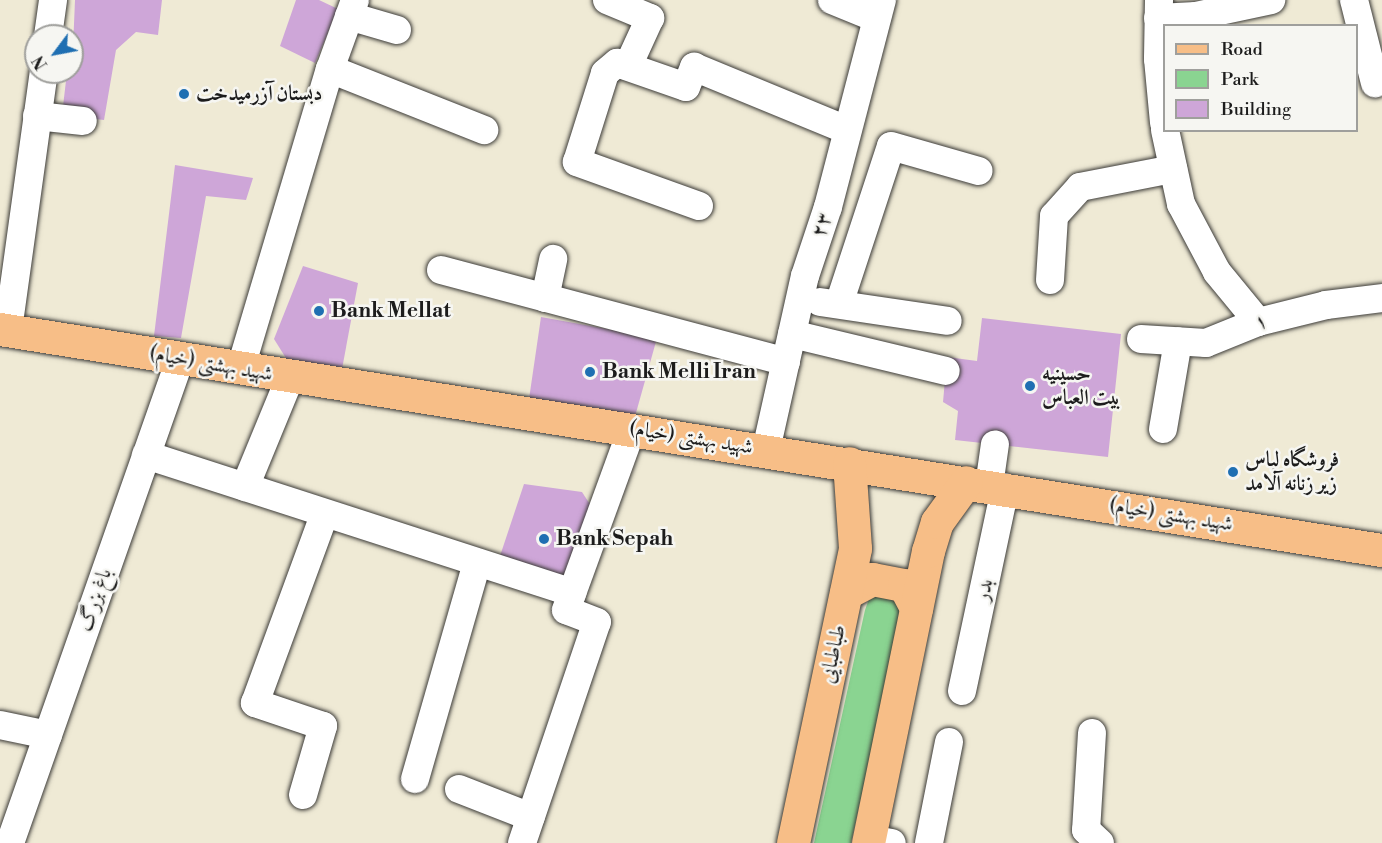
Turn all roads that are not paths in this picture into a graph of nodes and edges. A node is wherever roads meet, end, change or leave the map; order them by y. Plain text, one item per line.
1 (53, 0) edge
2 (607, 0) edge
3 (832, 0) edge
4 (1271, 0) edge
5 (1354, 0) edge
6 (352, 8) edge
7 (879, 9) edge
8 (1158, 9) edge
9 (50, 24) edge
10 (397, 30) dead end
11 (628, 66) junction
12 (330, 69) junction
13 (1375, 83) dead end
14 (42, 84) edge
15 (1163, 104) edge
16 (38, 116) junction
17 (83, 121) dead end
18 (484, 130) dead end
19 (847, 130) junction
20 (1165, 132) edge
21 (1173, 169) junction
22 (980, 171) dead end
23 (699, 206) dead end
24 (553, 259) dead end
25 (441, 270) dead end
26 (1050, 280) dead end
27 (545, 298) junction
28 (1382, 298) edge
29 (800, 300) junction
30 (839, 304) junction
31 (948, 321) dead end
32 (1258, 322) junction
33 (4, 330) edge
34 (792, 334) junction
35 (1141, 339) dead end
36 (1178, 341) junction
37 (181, 357) junction
38 (786, 362) junction
39 (241, 367) junction
40 (946, 371) dead end
41 (290, 378) junction
42 (632, 429) junction
43 (1163, 429) dead end
44 (994, 444) dead end
45 (766, 450) junction
46 (146, 455) junction
47 (849, 463) junction
48 (987, 485) junction
49 (245, 487) junction
50 (325, 513) junction
51 (1382, 550) edge
52 (477, 563) junction
53 (572, 593) junction
54 (846, 593) junction
55 (916, 608) junction
56 (962, 691) dead end
57 (0, 725) edge
58 (1092, 733) dead end
59 (48, 735) junction
60 (949, 742) dead end
61 (416, 778) dead end
62 (459, 789) dead end
63 (303, 795) dead end
64 (527, 830) edge
65 (877, 842) edge
66 (10, 843) edge
67 (793, 843) edge
68 (929, 843) edge
69 (1100, 843) edge

1 - 9 street
2 - 11 street
3 - 7 street
4 - 8 street
5 - 13 street
6 - 10 street
6 - 12 street
7 - 19 street, ۲۳
8 - 15 street
11 - 19 street
11 - 23 street
12 - 18 street
12 - 39 street
14 - 16 street
16 - 17 street
16 - 33 street
19 - 29 street, ۲۳
20 - 21 street
21 - 26 street
21 - 32 street
22 - 30 street
24 - 27 street
25 - 27 street
27 - 38 street
28 - 32 street, ۱
29 - 30 street
29 - 34 street, ۲۳
30 - 31 street
32 - 36 street, ۱
33 - 37 main road, شهید بهشتی (خیام)
34 - 38 street, ۲۳
34 - 40 street
35 - 36 street, ۱
36 - 43 street
37 - 39 main road, شهید بهشتی (خیام)
37 - 46 street, باغ بزرگ
38 - 45 street, ۲۳
39 - 41 main road, شهید بهشتی (خیام)
41 - 42 main road, شهید بهشتی (خیام)
41 - 49 street
42 - 45 main road, شهید بهشتی (خیام)
42 - 53 street
44 - 48 street, بدر
45 - 47 main road, شهید بهشتی (خیام)
46 - 49 street
46 - 59 street, باغ بزرگ
47 - 48 main road, شهید بهشتی (خیام)
47 - 54 main road, طباطبایی
48 - 51 main road, شهید بهشتی (خیام)
48 - 55 main road
48 - 56 street, بدر
49 - 50 street
50 - 52 street
50 - 63 street
52 - 53 street
52 - 61 street
53 - 64 street
54 - 55 main road
54 - 67 main road, طباطبایی
55 - 65 main road
57 - 59 street
58 - 69 street
59 - 66 street, باغ بزرگ
60 - 68 street
62 - 64 street

